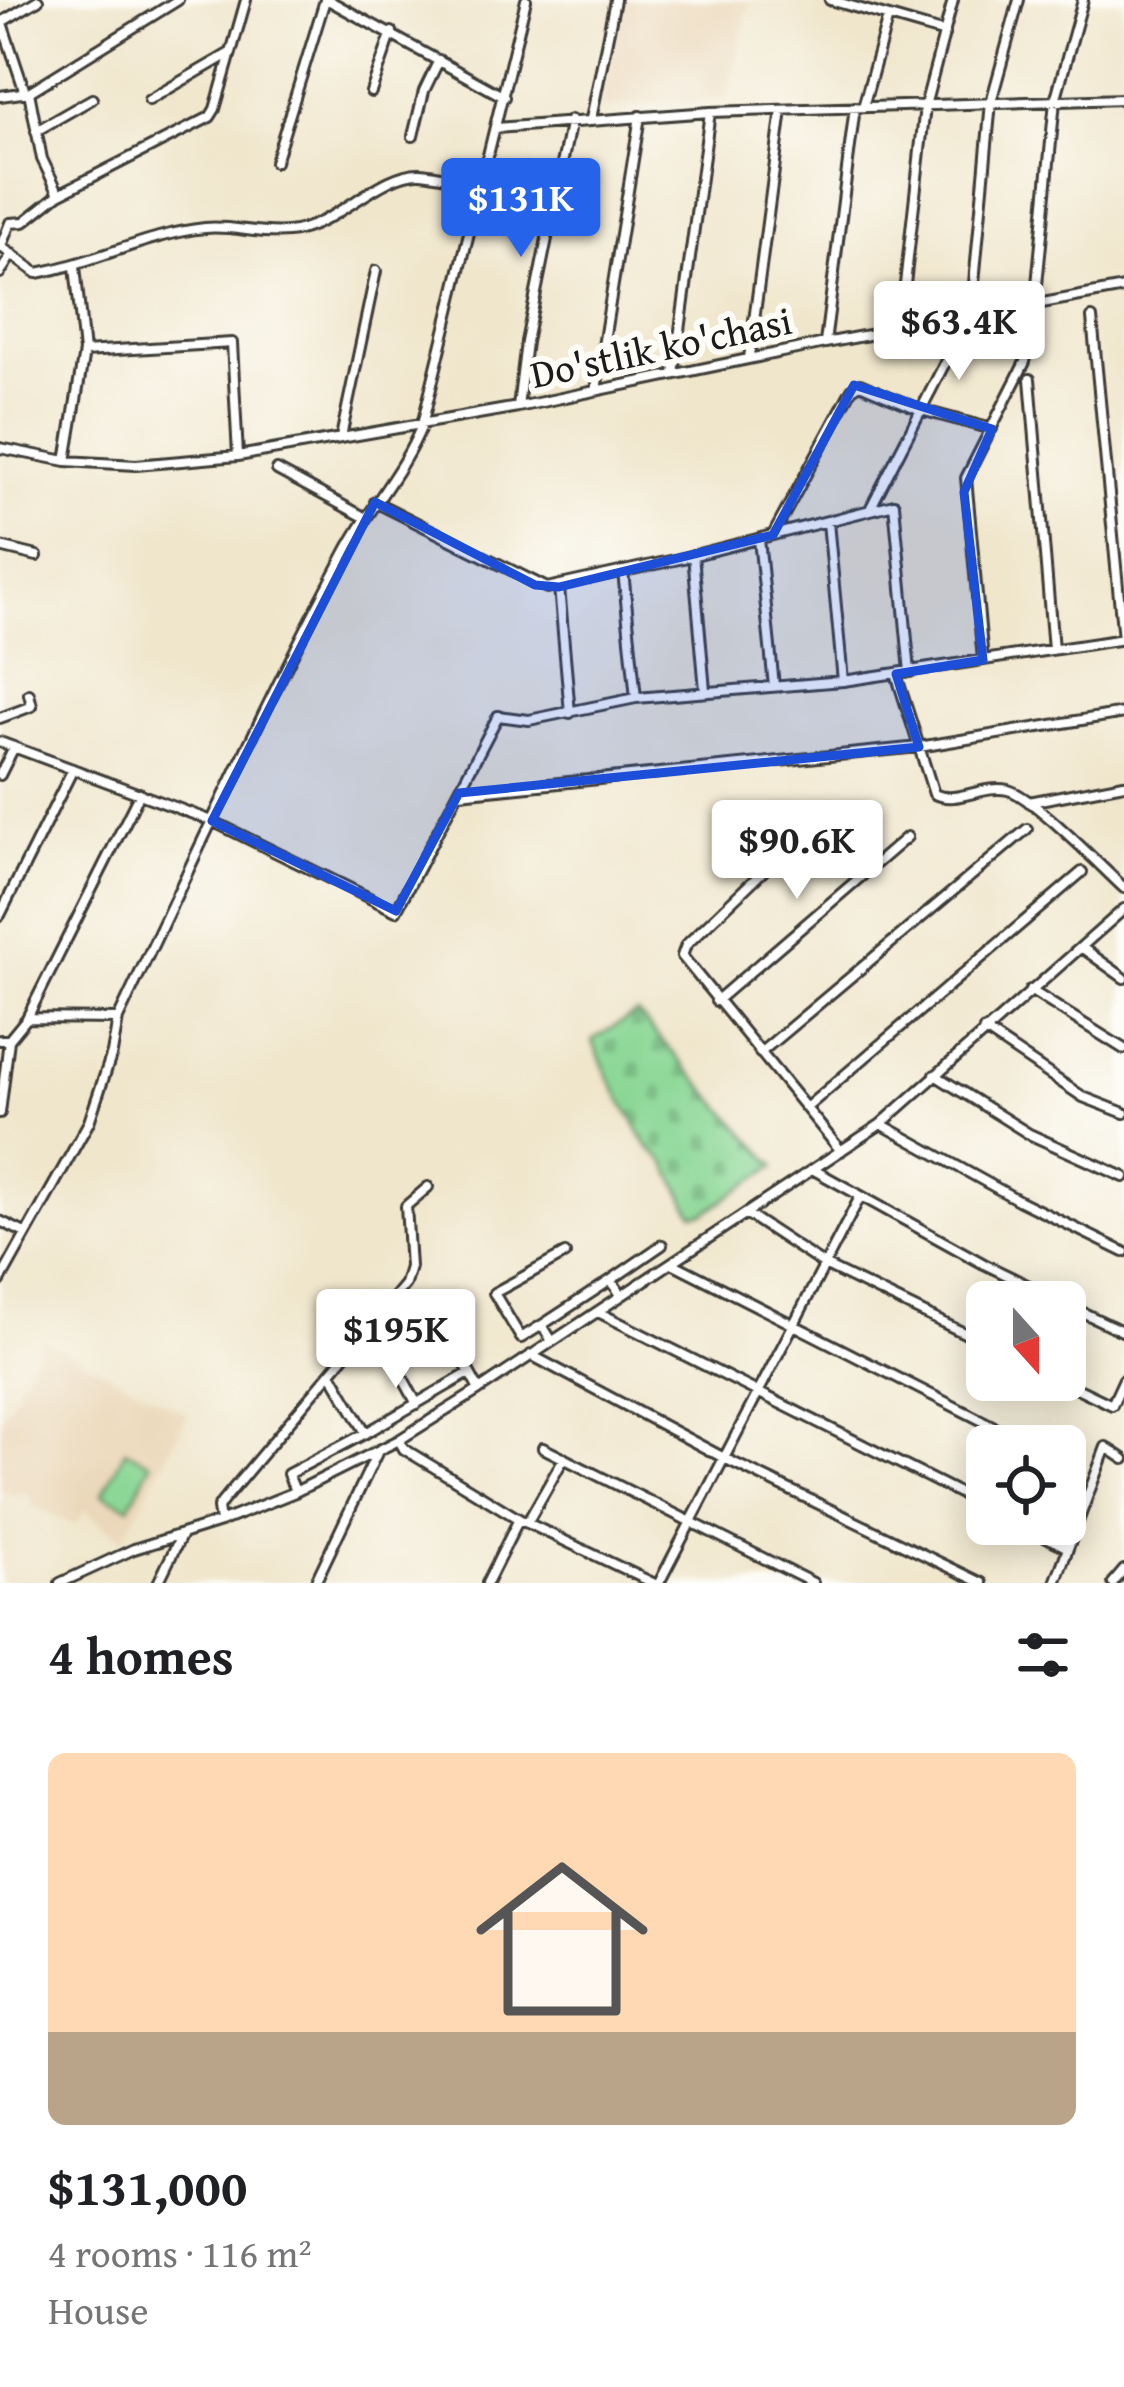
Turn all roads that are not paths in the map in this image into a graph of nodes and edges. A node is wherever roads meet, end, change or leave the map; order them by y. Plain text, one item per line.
1 (38, 0) edge
2 (178, 0) edge
3 (246, 0) edge
4 (327, 0) edge
5 (526, 0) edge
6 (615, 0) edge
7 (830, 0) edge
8 (953, 0) edge
9 (1019, 0) edge
10 (1083, 0) edge
11 (888, 17) junction
12 (1, 23) edge
13 (392, 32) junction
14 (945, 33) junction
15 (231, 53) junction
16 (439, 60) junction
17 (27, 92) junction
18 (371, 92) dead end
19 (0, 96) edge
20 (504, 97) junction
21 (1124, 98) edge
22 (92, 99) dead end
23 (148, 100) dead end
24 (1055, 100) junction
25 (991, 102) junction
26 (925, 106) junction
27 (859, 107) junction
28 (782, 110) junction
29 (710, 112) junction
30 (640, 116) junction
31 (591, 118) junction
32 (571, 120) junction
33 (496, 128) junction
34 (35, 131) junction
35 (413, 136) dead end
36 (275, 162) dead end
37 (484, 185) junction
38 (59, 194) junction
39 (1, 246) edge
40 (12, 254) junction
41 (75, 266) junction
42 (376, 271) dead end
43 (0, 273) edge
44 (1124, 288) edge
45 (1035, 305) junction
46 (971, 315) junction
47 (1092, 319) dead end
48 (1032, 325) dead end
49 (900, 329) junction
50 (958, 337) dead end
51 (825, 343) junction
52 (85, 352) junction
53 (749, 358) junction
54 (674, 374) junction
55 (1030, 379) dead end
56 (596, 390) junction
57 (518, 407) junction
58 (921, 410) junction
59 (422, 425) junction
60 (992, 429) junction
61 (340, 437) junction
62 (0, 448) edge
63 (238, 455) junction
64 (66, 461) junction
65 (277, 470) dead end
66 (375, 502) junction
67 (870, 510) junction
68 (366, 518) junction
69 (828, 522) junction
70 (772, 536) junction
71 (759, 539) junction
72 (0, 547) edge
73 (693, 555) junction
74 (37, 556) dead end
75 (623, 571) junction
76 (559, 587) junction
77 (1124, 639) edge
78 (1053, 650) junction
79 (983, 660) junction
80 (910, 672) junction
81 (896, 674) junction
82 (843, 681) junction
83 (774, 686) junction
84 (705, 690) junction
85 (28, 694) dead end
86 (636, 698) junction
87 (570, 713) junction
88 (1124, 713) edge
89 (0, 718) edge
90 (0, 742) edge
91 (919, 746) junction
92 (14, 747) junction
93 (73, 769) junction
94 (0, 775) edge
95 (1124, 784) edge
96 (140, 793) junction
97 (459, 793) junction
98 (1029, 802) junction
99 (212, 820) junction
100 (1028, 829) dead end
101 (803, 832) dead end
102 (907, 837) dead end
103 (1082, 872) dead end
104 (1124, 888) edge
105 (1124, 909) edge
106 (0, 915) edge
107 (1081, 946) junction
108 (1124, 978) edge
109 (1030, 990) junction
110 (716, 1000) junction
111 (27, 1018) junction
112 (118, 1019) junction
113 (984, 1030) junction
114 (4, 1040) edge
115 (1124, 1049) edge
116 (760, 1053) junction
117 (934, 1075) junction
118 (806, 1108) junction
119 (0, 1113) edge
120 (1124, 1113) edge
121 (881, 1124) junction
122 (841, 1150) junction
123 (814, 1170) junction
124 (1124, 1178) edge
125 (428, 1187) dead end
126 (860, 1197) junction
127 (747, 1214) junction
128 (0, 1220) edge
129 (25, 1233) junction
130 (662, 1245) dead end
131 (1124, 1252) edge
132 (565, 1254) dead end
133 (671, 1262) junction
134 (826, 1266) junction
135 (610, 1280) junction
136 (0, 1281) edge
137 (1021, 1281) edge
138 (621, 1295) junction
139 (433, 1305) dead end
140 (597, 1311) junction
141 (1086, 1314) edge
142 (542, 1325) junction
143 (793, 1327) junction
144 (1124, 1332) edge
145 (966, 1334) edge
146 (380, 1336) dead end
147 (552, 1341) junction
148 (531, 1354) junction
149 (331, 1372) junction
150 (470, 1372) junction
151 (1124, 1379) edge
152 (479, 1390) junction
153 (758, 1392) junction
154 (1086, 1392) edge
155 (417, 1404) junction
156 (990, 1425) edge
157 (366, 1433) junction
158 (399, 1440) junction
159 (543, 1448) dead end
160 (377, 1451) junction
161 (724, 1457) junction
162 (564, 1458) junction
163 (1124, 1460) edge
164 (295, 1492) junction
165 (966, 1496) edge
166 (523, 1521) junction
167 (690, 1521) junction
168 (220, 1522) junction
169 (181, 1536) junction
170 (1062, 1545) edge
171 (1068, 1548) junction
172 (1124, 1570) edge
173 (60, 1583) edge
174 (158, 1583) edge
175 (316, 1583) edge
176 (487, 1583) edge
177 (656, 1583) edge
178 (813, 1583) edge
179 (982, 1583) edge
180 (1055, 1583) edge
181 (1113, 1583) edge

1 - 12 street
2 - 17 street
3 - 15 street
4 - 13 street
4 - 36 street
5 - 20 street
6 - 31 street
7 - 11 street
8 - 14 street
9 - 25 street
10 - 24 street
11 - 14 street
11 - 27 street
12 - 17 street
13 - 16 street
13 - 18 street
14 - 26 street
15 - 23 street
15 - 38 street
16 - 20 street
16 - 35 street
17 - 19 street
17 - 34 street
20 - 33 street
21 - 24 street
22 - 34 street
24 - 25 street
24 - 45 street
25 - 26 street
25 - 46 street
26 - 27 street
26 - 49 street
27 - 28 street
27 - 51 street
28 - 29 street
28 - 53 street
29 - 30 street
29 - 54 street
30 - 31 street
30 - 56 street
31 - 32 street
32 - 33 street
32 - 57 street
33 - 37 street
34 - 38 street
37 - 41 street
37 - 59 street
38 - 39 street
39 - 40 street
40 - 41 street
40 - 43 street
41 - 52 street
42 - 61 street
44 - 45 street, Do'stlik ko'chasi
45 - 46 street, Do'stlik ko'chasi
46 - 49 street, Do'stlik ko'chasi
47 - 77 street
48 - 60 street
49 - 51 street, Do'stlik ko'chasi
50 - 58 street
51 - 53 street, Do'stlik ko'chasi
52 - 63 street
52 - 64 street
53 - 54 street, Do'stlik ko'chasi
54 - 56 street, Do'stlik ko'chasi
55 - 78 street
56 - 57 street, Do'stlik ko'chasi
57 - 59 street, Do'stlik ko'chasi
58 - 60 street
58 - 67 street
58 - 70 street
59 - 61 street, Do'stlik ko'chasi
59 - 66 street
60 - 79 street
61 - 63 street, Do'stlik ko'chasi
62 - 64 street, Do'stlik ko'chasi
63 - 64 street, Do'stlik ko'chasi
65 - 68 street
66 - 68 street
66 - 76 street
67 - 69 street
67 - 80 street
68 - 99 street
69 - 70 street
69 - 82 street
70 - 71 street
71 - 73 street
71 - 83 street
72 - 74 street
73 - 75 street
73 - 84 street
75 - 76 street
75 - 86 street
76 - 87 street
77 - 78 street
78 - 79 street
79 - 80 street
80 - 81 street
81 - 82 street
81 - 91 street
82 - 83 street
83 - 84 street
84 - 86 street
85 - 89 street
86 - 87 street
87 - 97 street
88 - 91 street
90 - 92 street
91 - 97 street
91 - 98 street
92 - 93 street
92 - 94 street
93 - 96 street
93 - 106 street
95 - 98 street
96 - 99 street
96 - 111 street
97 - 99 street
98 - 104 street
99 - 112 street
100 - 116 street
101 - 110 street
102 - 110 street
103 - 118 street
105 - 107 street
107 - 108 street
107 - 109 street
109 - 113 street
109 - 115 street
110 - 116 street
111 - 112 street
111 - 114 street
112 - 129 street
113 - 117 street
113 - 120 street
114 - 119 street
116 - 118 street
117 - 121 street
117 - 124 street
118 - 122 street
121 - 122 street
121 - 131 street
122 - 123 street
123 - 126 street
123 - 127 street
125 - 149 street
126 - 134 street
126 - 137 street
127 - 133 street
127 - 134 street
128 - 129 street
129 - 136 street
130 - 135 street
132 - 142 street
133 - 138 street
133 - 143 street
134 - 143 street
134 - 145 street
135 - 138 street
135 - 142 street
138 - 140 street
139 - 150 street
140 - 147 street
140 - 153 street
141 - 144 street
142 - 147 street
143 - 153 street
143 - 156 street
146 - 155 street
147 - 148 street
148 - 152 street
148 - 161 street
149 - 157 street
149 - 168 street
150 - 152 street
150 - 155 street
151 - 154 street
152 - 158 street
153 - 161 street
153 - 165 street
155 - 157 street
157 - 164 street
158 - 160 street
158 - 166 street
159 - 162 street
160 - 164 street
160 - 175 street
161 - 167 street
161 - 179 street
162 - 166 street
162 - 167 street
163 - 171 street
164 - 168 street
166 - 176 street
166 - 177 street
167 - 177 street
167 - 178 street
168 - 169 street
169 - 173 street
169 - 174 street
170 - 171 street
171 - 180 street
172 - 181 street

